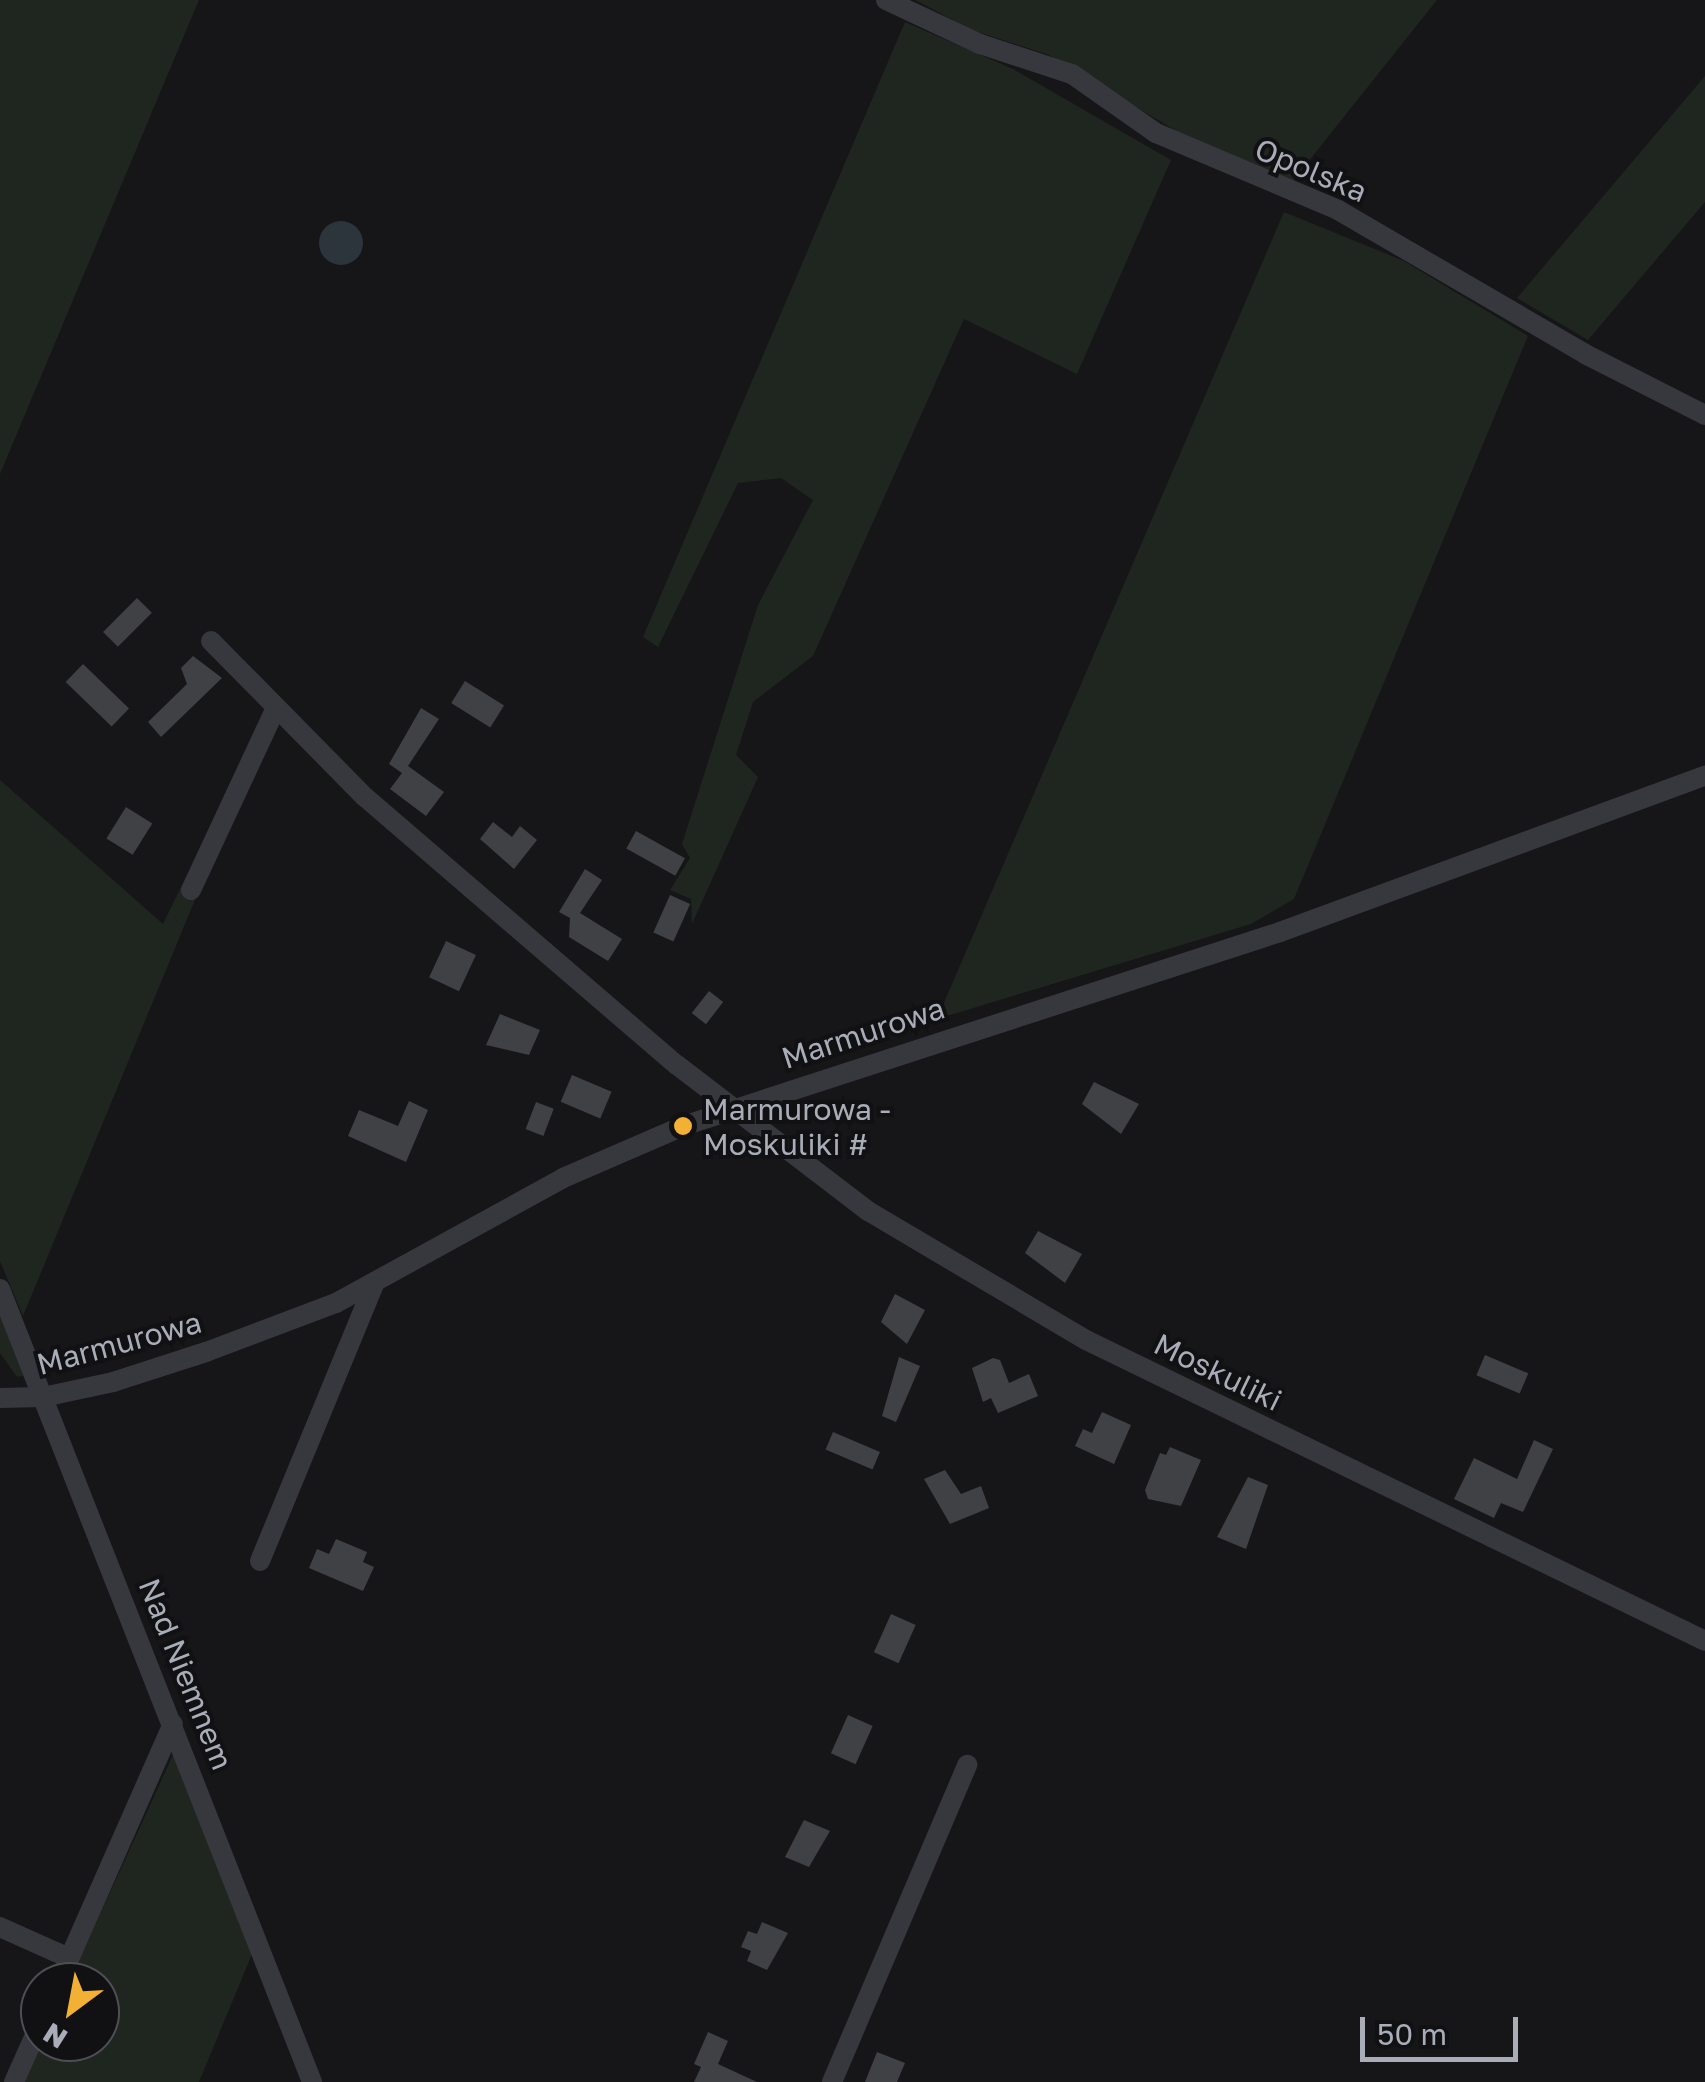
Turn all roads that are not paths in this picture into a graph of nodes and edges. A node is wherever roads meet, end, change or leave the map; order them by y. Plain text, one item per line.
1 (886, 0) edge
2 (1705, 415) edge
3 (211, 640) dead end
4 (276, 708) junction
5 (1705, 776) edge
6 (191, 890) dead end
7 (736, 1106) junction
8 (375, 1282) junction
9 (0, 1289) edge
10 (43, 1397) junction
11 (0, 1398) edge
12 (260, 1561) dead end
13 (1705, 1641) edge
14 (173, 1724) junction
15 (967, 1765) dead end
16 (0, 1927) edge
17 (69, 1958) junction
18 (67, 1962) edge
19 (312, 2082) edge
20 (832, 2082) edge

1 - 2 street, Opolska
3 - 4 street, Moskuliki
4 - 6 street
4 - 7 street, Moskuliki
5 - 7 street, Marmurowa
7 - 8 street, Marmurowa
7 - 13 street, Moskuliki
8 - 10 street, Marmurowa
8 - 12 street
9 - 10 street, Nad Niemnem
10 - 11 street, Marmurowa
10 - 14 street, Nad Niemnem
14 - 17 street
14 - 19 street, Nad Niemnem
15 - 20 street
16 - 17 street
17 - 18 street

